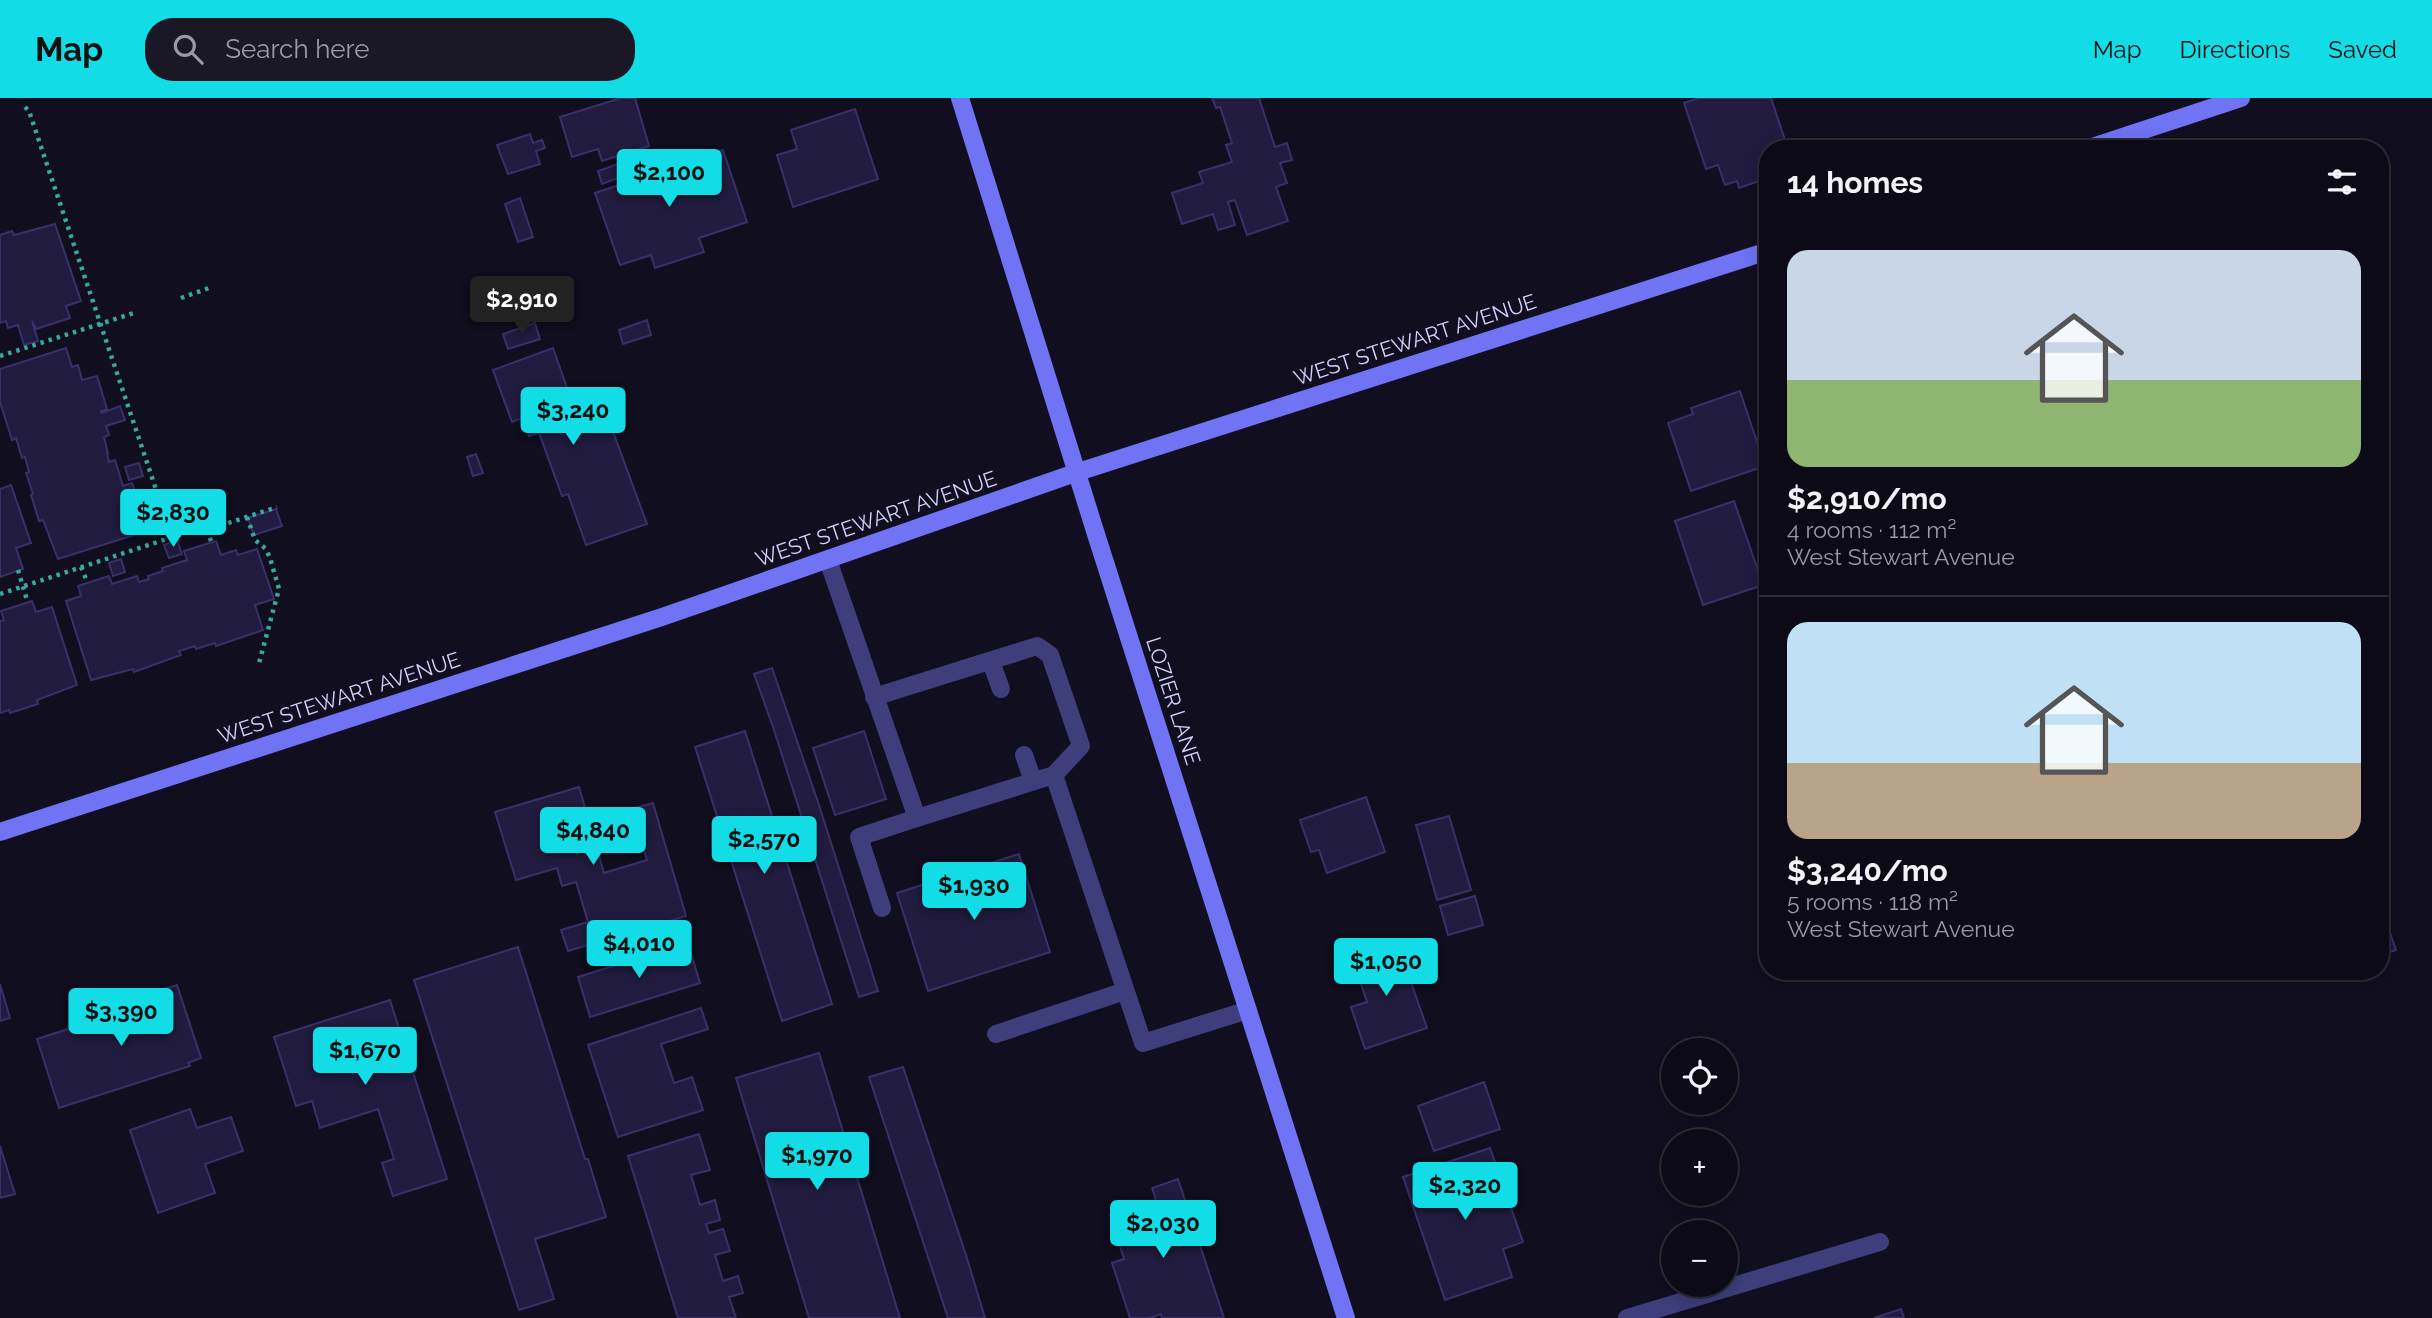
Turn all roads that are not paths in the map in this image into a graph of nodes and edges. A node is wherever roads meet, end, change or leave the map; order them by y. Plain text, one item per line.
1 (960, 98) edge
2 (2241, 98) edge
3 (2113, 140) edge
4 (1759, 254) edge
5 (1078, 472) junction
6 (828, 560) junction
7 (991, 662) junction
8 (1001, 690) dead end
9 (874, 697) junction
10 (1024, 755) dead end
11 (1054, 775) junction
12 (1032, 781) junction
13 (923, 816) junction
14 (0, 832) edge
15 (881, 908) dead end
16 (1125, 991) junction
17 (1248, 1010) junction
18 (996, 1034) dead end
19 (1880, 1242) dead end
20 (1346, 1318) edge
21 (1627, 1318) edge

1 - 5 main road, LOZIER LANE
2 - 3 main road
4 - 5 main road, WEST STEWART AVENUE
5 - 6 main road, WEST STEWART AVENUE
5 - 17 main road, LOZIER LANE
6 - 9 street
6 - 14 main road, WEST STEWART AVENUE
7 - 8 street
7 - 9 street
7 - 11 street
9 - 13 street
10 - 12 street
11 - 12 street
11 - 16 street
12 - 13 street
13 - 15 street
16 - 17 street
16 - 18 street
17 - 20 main road, LOZIER LANE
19 - 21 street

